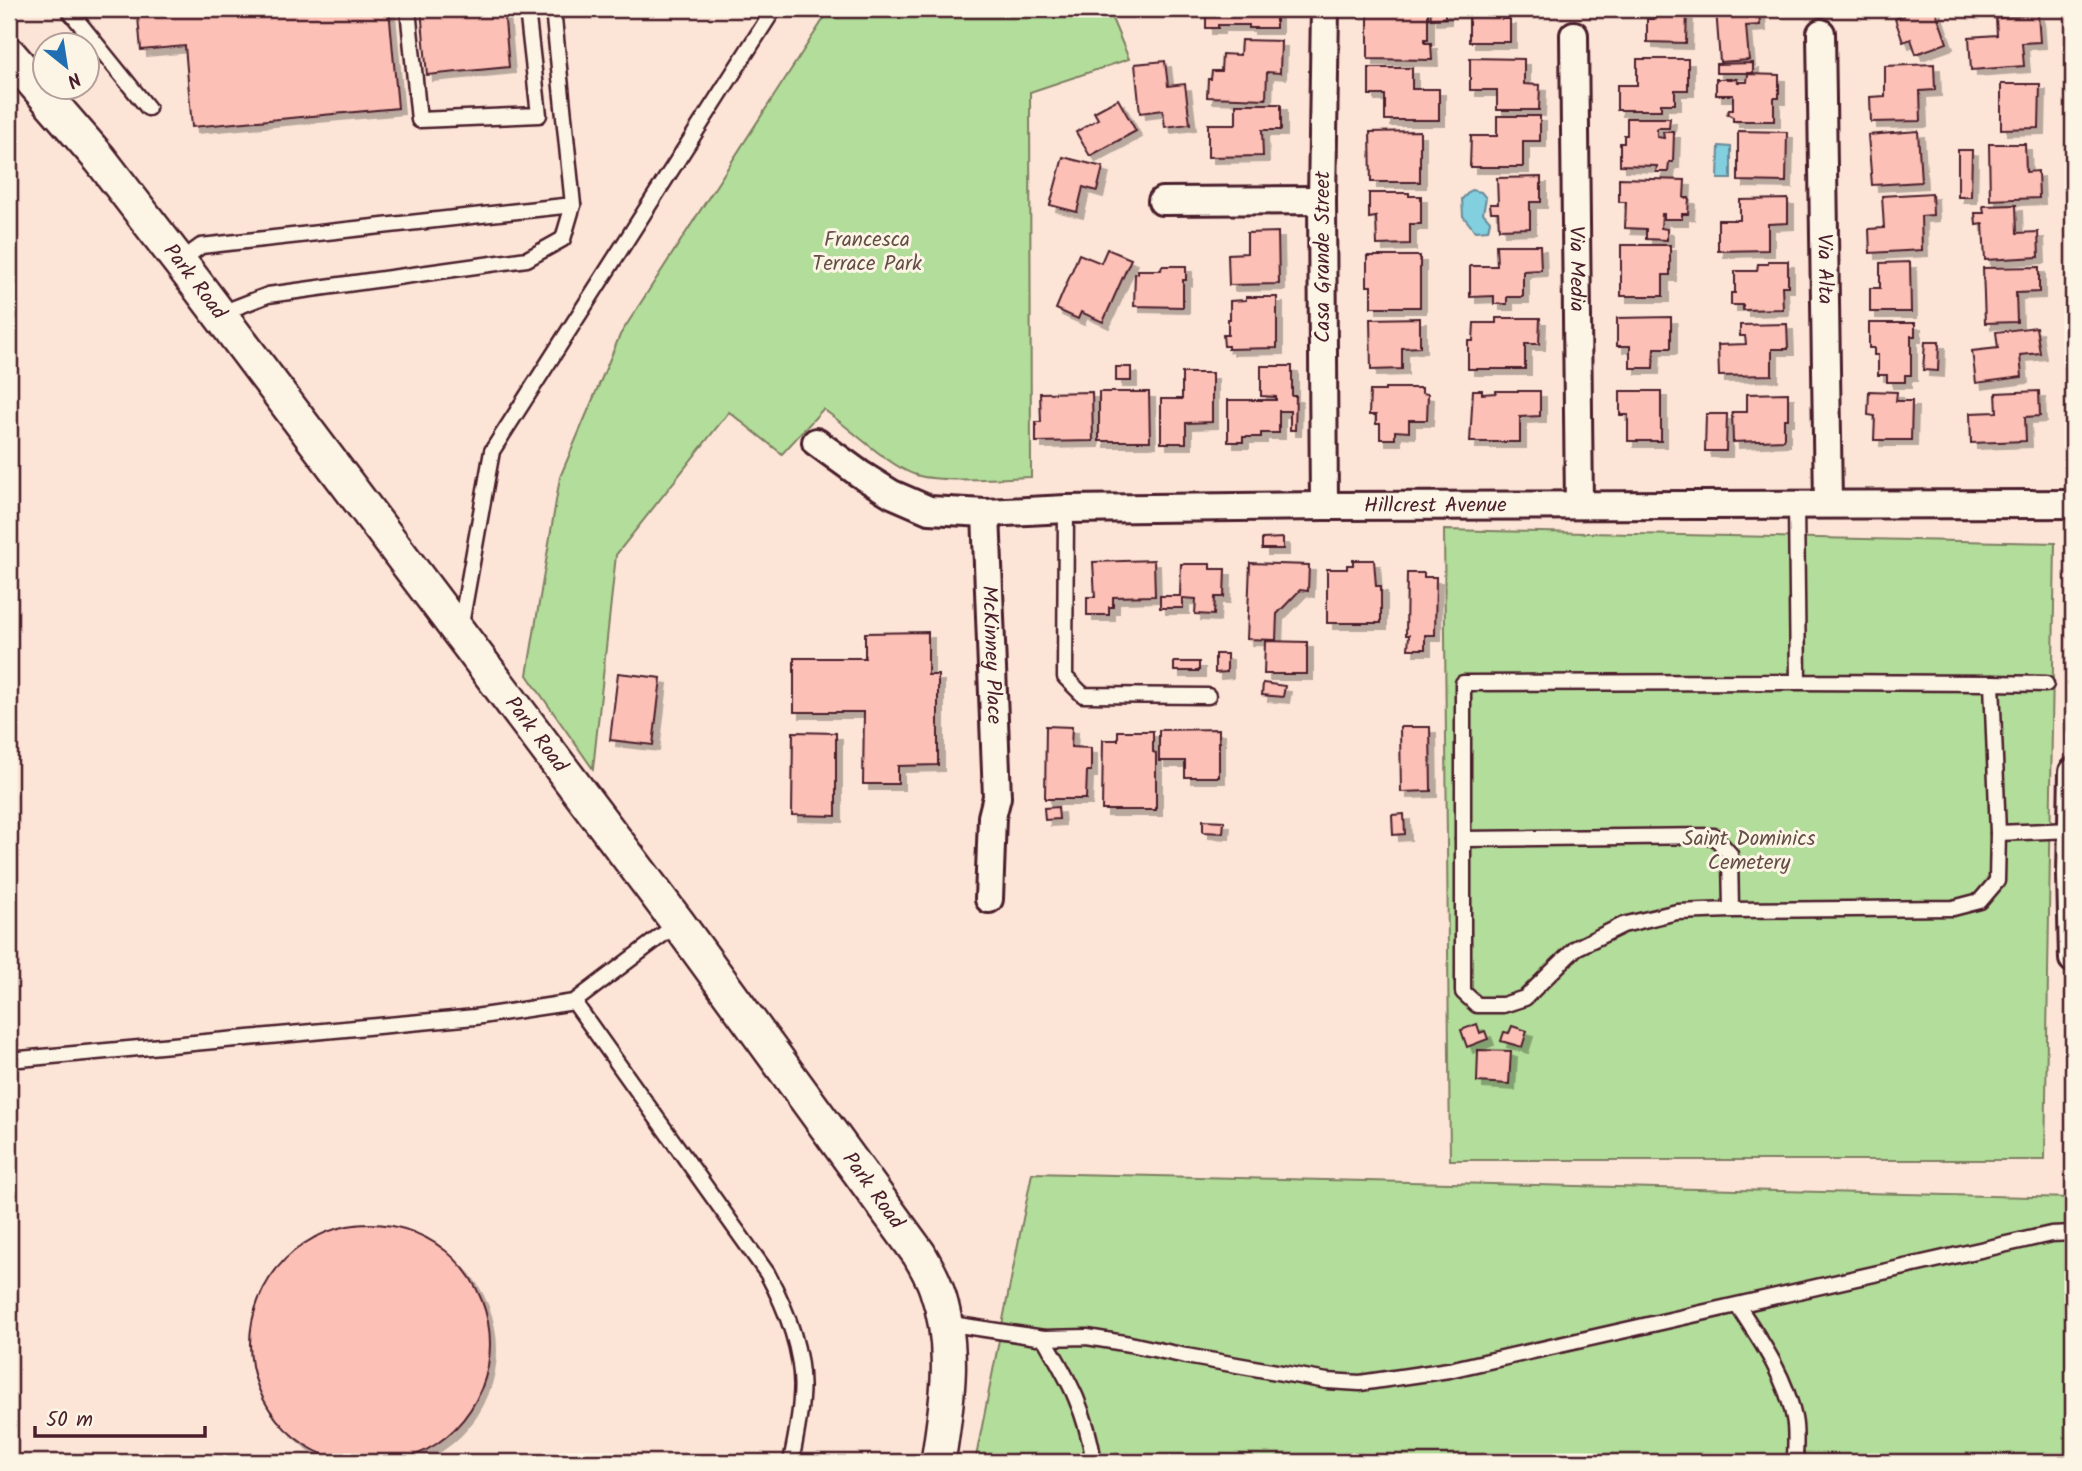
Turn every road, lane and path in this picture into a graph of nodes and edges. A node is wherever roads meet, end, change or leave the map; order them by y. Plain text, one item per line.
1 (68, 9) edge
2 (408, 9) edge
3 (527, 9) edge
4 (553, 9) edge
5 (774, 9) edge
6 (1325, 9) edge
7 (1821, 33) dead end
8 (1574, 36) dead end
9 (9, 54) edge
10 (148, 108) dead end
11 (1322, 200) junction
12 (1162, 201) dead end
13 (573, 205) junction
14 (179, 261) junction
15 (219, 314) junction
16 (816, 442) dead end
17 (1828, 503) junction
18 (1796, 504) junction
19 (2073, 504) edge
20 (1579, 505) junction
21 (1324, 506) junction
22 (1066, 509) junction
23 (986, 513) junction
24 (459, 634) junction
25 (1798, 682) junction
26 (1992, 683) junction
27 (2046, 684) dead end
28 (1208, 696) dead end
29 (2073, 772) edge
30 (2071, 830) junction
31 (1998, 833) junction
32 (1463, 839) junction
33 (989, 899) dead end
34 (1731, 910) junction
35 (678, 923) junction
36 (2073, 959) edge
37 (573, 1002) junction
38 (9, 1060) edge
39 (2073, 1233) edge
40 (1738, 1306) junction
41 (945, 1324) junction
42 (1044, 1338) junction
43 (791, 1462) edge
44 (938, 1462) edge
45 (1094, 1462) edge
46 (1795, 1462) edge

1 - 10 lane
2 - 3 lane
4 - 13 lane
5 - 24 lane
6 - 11 street, Casa Grande Street
7 - 17 street, Via Alta
8 - 20 street, Via Media
9 - 14 street, Park Road
11 - 12 street
11 - 21 street, Casa Grande Street
13 - 14 lane
13 - 15 lane
14 - 15 street, Park Road
15 - 24 street, Park Road
16 - 23 street, Hillcrest Avenue
17 - 18 street, Hillcrest Avenue
17 - 19 street, Hillcrest Avenue
18 - 20 street, Hillcrest Avenue
18 - 25 lane
20 - 21 street, Hillcrest Avenue
21 - 22 street, Hillcrest Avenue
22 - 23 street, Hillcrest Avenue
22 - 28 lane
23 - 33 street, McKinney Place
24 - 35 street, Park Road
25 - 26 lane
25 - 32 lane
26 - 27 lane
26 - 31 lane
29 - 30 street
30 - 31 lane
30 - 36 street
31 - 34 lane
32 - 34 lane
32 - 34 lane
35 - 37 lane
35 - 41 street, Park Road
37 - 38 lane
37 - 43 lane
39 - 40 lane
40 - 42 lane
40 - 46 lane
41 - 42 lane
41 - 44 street, Park Road
42 - 45 lane

